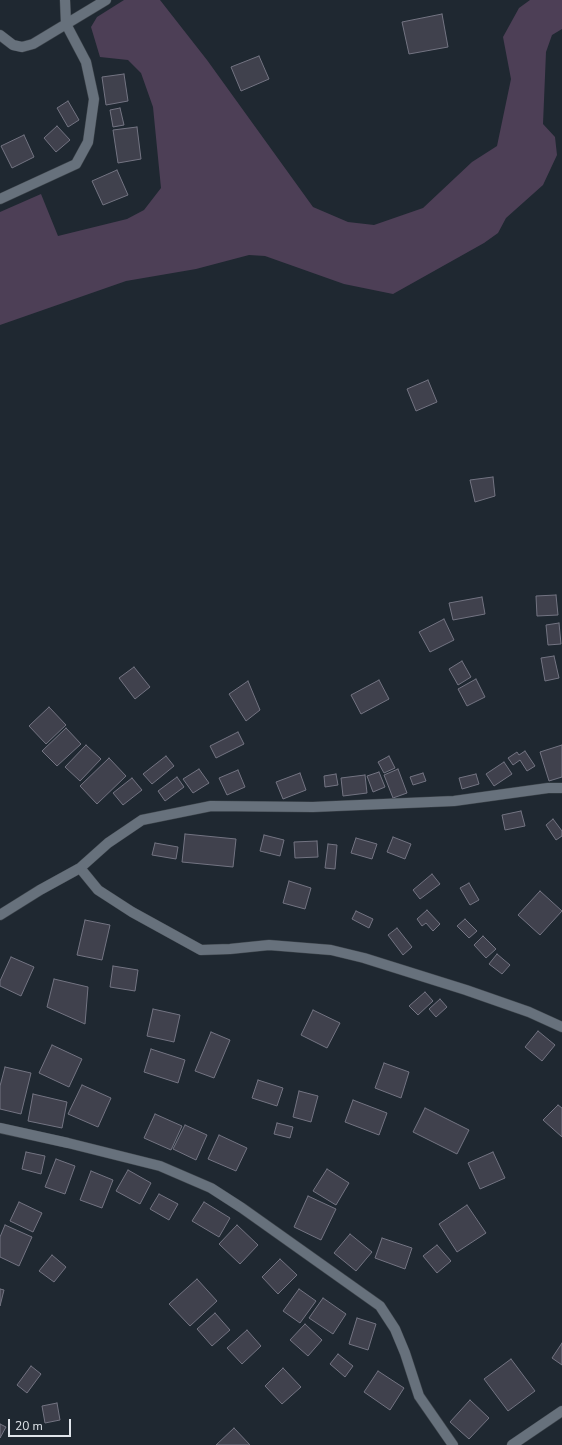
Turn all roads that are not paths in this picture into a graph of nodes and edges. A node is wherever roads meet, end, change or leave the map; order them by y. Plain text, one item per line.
1 (65, 0) edge
2 (106, 0) edge
3 (66, 24) junction
4 (0, 35) edge
5 (0, 199) edge
6 (562, 788) edge
7 (80, 868) junction
8 (0, 915) edge
9 (562, 1027) edge
10 (0, 1128) edge
11 (562, 1411) edge
12 (453, 1445) edge
13 (512, 1445) edge

1 - 3 street
2 - 3 street
3 - 4 street
3 - 5 street
6 - 7 street
7 - 8 street
7 - 9 street
10 - 12 street
11 - 13 street

